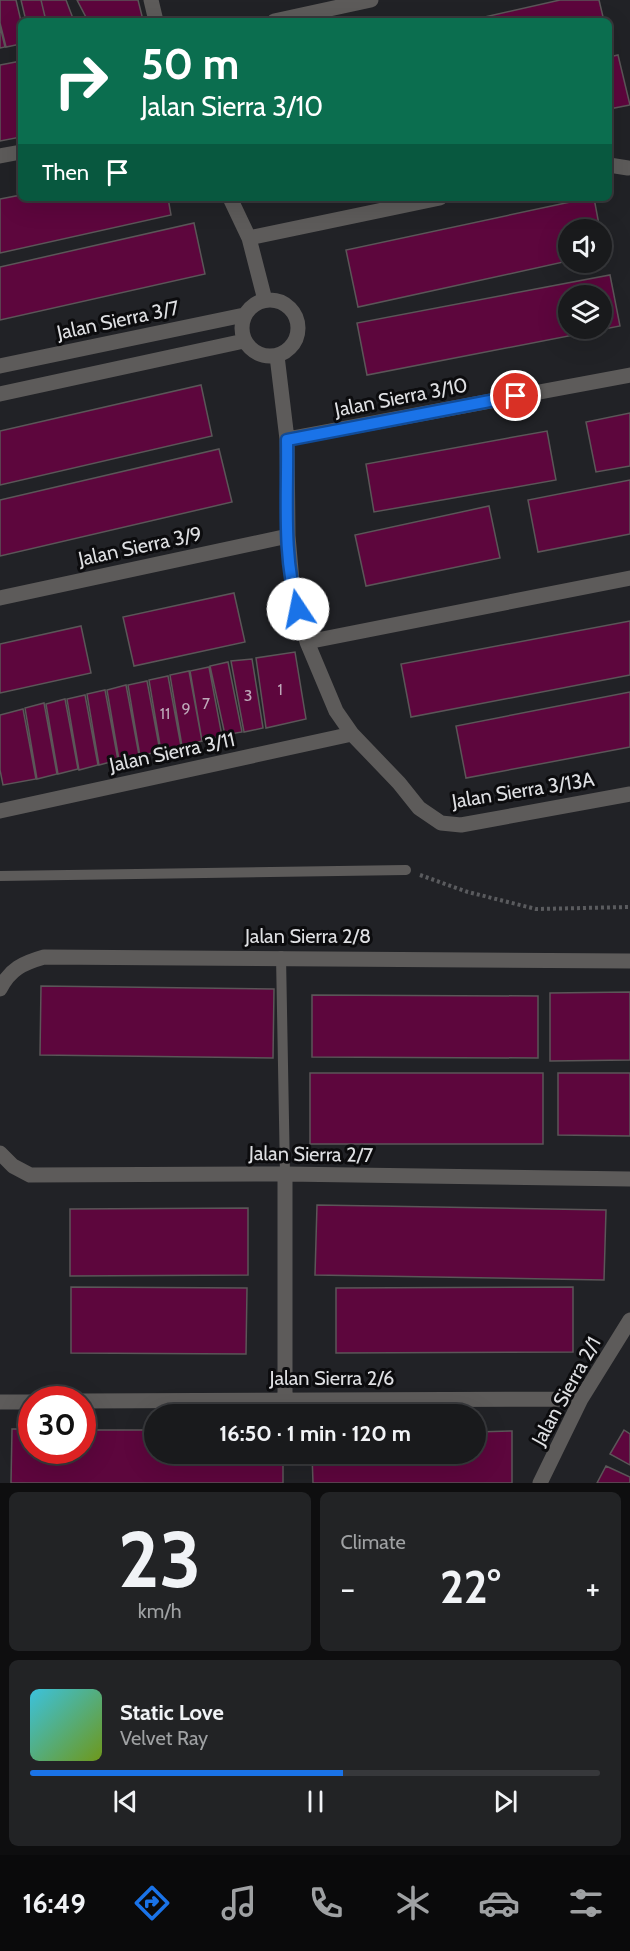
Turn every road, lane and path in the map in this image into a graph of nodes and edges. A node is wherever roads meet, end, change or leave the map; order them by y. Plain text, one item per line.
1 (151, 0) edge
2 (371, 0) edge
3 (155, 18) edge
4 (288, 18) edge
5 (18, 153) edge
6 (0, 156) edge
7 (612, 165) edge
8 (628, 168) dead end
9 (231, 201) edge
10 (426, 201) edge
11 (249, 238) junction
12 (265, 300) junction
13 (244, 315) junction
14 (121, 340) junction
15 (244, 341) junction
16 (276, 356) junction
17 (0, 366) edge
18 (126, 367) junction
19 (630, 375) edge
20 (1, 391) edge
21 (287, 440) junction
22 (288, 536) junction
23 (630, 578) edge
24 (0, 598) edge
25 (307, 642) junction
26 (352, 734) junction
27 (630, 794) edge
28 (0, 811) edge
29 (406, 870) joint
30 (0, 876) edge
31 (630, 907) edge
32 (281, 956) junction
33 (630, 961) edge
34 (0, 989) edge
35 (0, 1153) edge
36 (285, 1174) junction
37 (630, 1179) edge
38 (630, 1320) edge
39 (285, 1398) junction
40 (581, 1398) junction
41 (96, 1401) edge
42 (0, 1402) edge
43 (18, 1402) edge
44 (540, 1483) edge

1 - 3 street
2 - 4 street
5 - 6 street
7 - 8 street
9 - 11 street
10 - 11 street
11 - 12 street
12 - 13 street
12 - 16 street
13 - 14 street, Jalan Sierra 3/7
13 - 15 street
14 - 17 street, Jalan Sierra 3/7
14 - 18 street
15 - 16 street
15 - 18 street
16 - 21 street
18 - 20 street
19 - 21 street, Jalan Sierra 3/10
21 - 22 street
22 - 24 street, Jalan Sierra 3/9
22 - 25 street
23 - 25 street
25 - 26 street
26 - 27 street, Jalan Sierra 3/13A
26 - 28 street, Jalan Sierra 3/11
29 - 30 lane
29 - 31 path
32 - 33 street, Jalan Sierra 2/8
32 - 34 street, Jalan Sierra 2/8
32 - 36 lane
35 - 36 street, Jalan Sierra 2/7
36 - 37 street, Jalan Sierra 2/7
36 - 39 street
38 - 40 street, Jalan Sierra 2/1
39 - 40 street, Jalan Sierra 2/6
39 - 41 street, Jalan Sierra 2/6
40 - 44 street, Jalan Sierra 2/1
42 - 43 street

